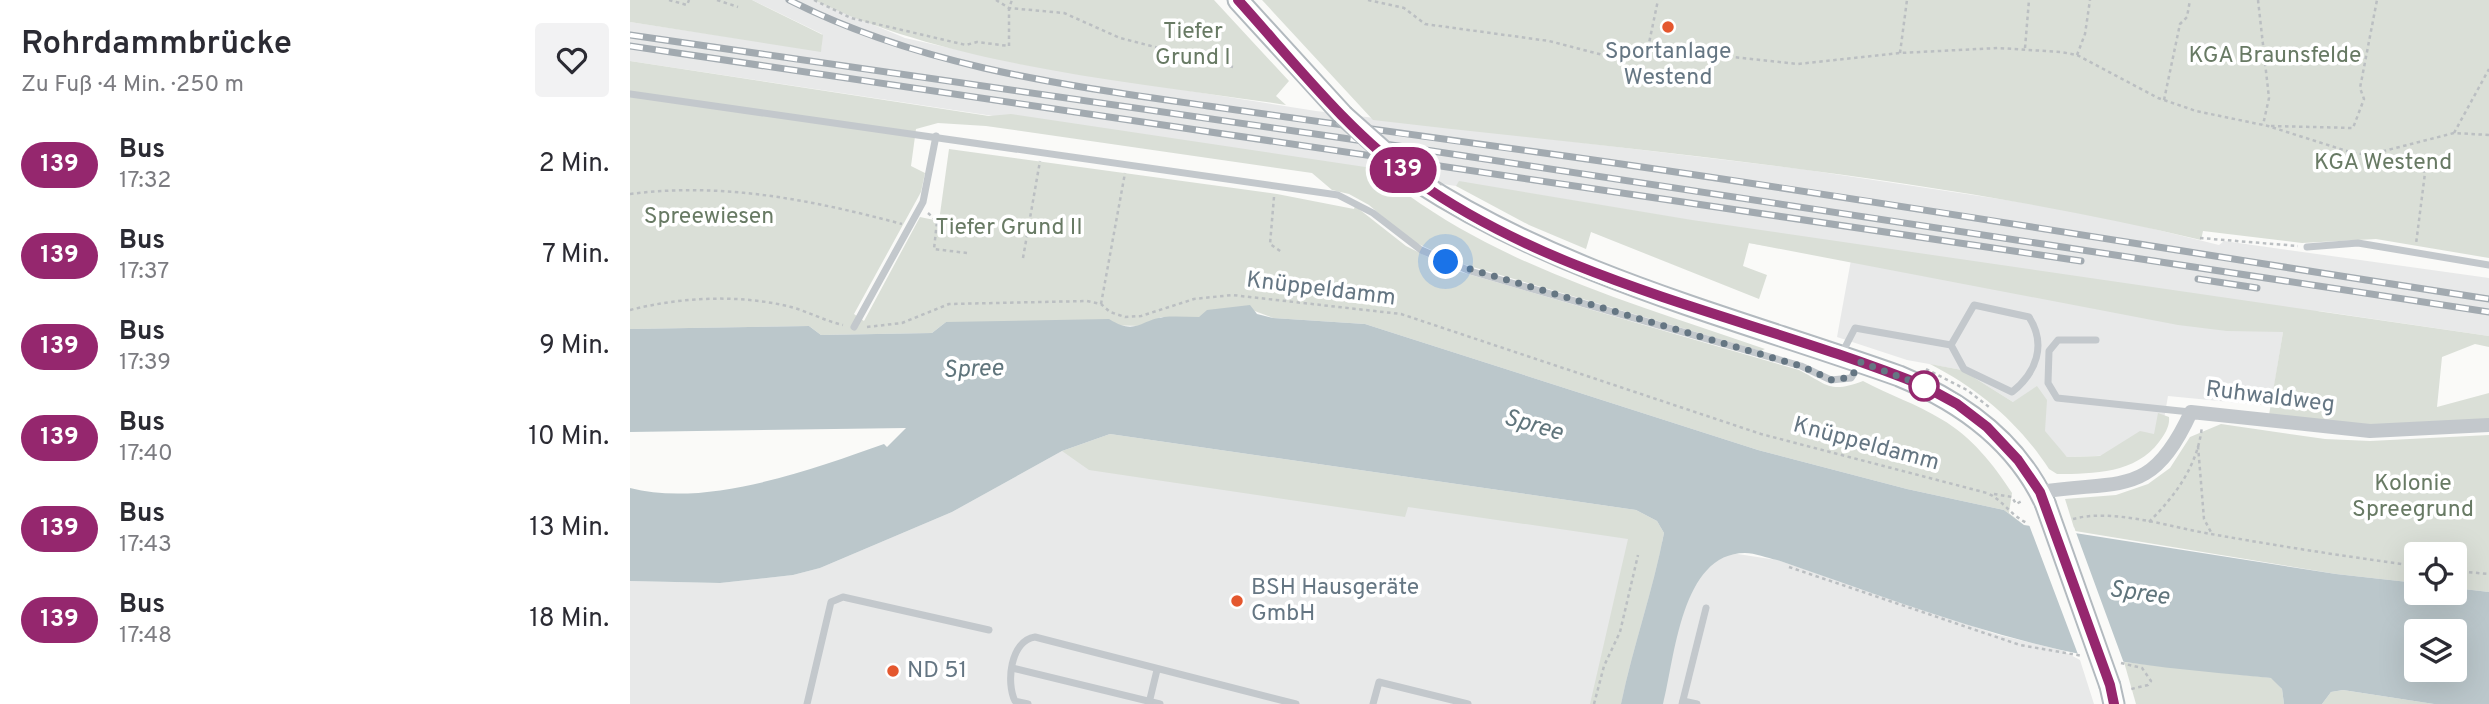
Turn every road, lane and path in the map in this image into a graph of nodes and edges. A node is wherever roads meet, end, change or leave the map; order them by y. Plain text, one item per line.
1 (670, 0) edge
2 (689, 0) edge
3 (717, 0) edge
4 (814, 0) edge
5 (996, 0) edge
6 (1012, 0) edge
7 (1238, 0) edge
8 (1368, 0) edge
9 (1658, 0) edge
10 (1907, 0) edge
11 (2029, 0) edge
12 (2090, 0) edge
13 (2190, 0) edge
14 (2258, 0) edge
15 (2377, 0) edge
16 (738, 7) dead end
17 (1009, 8) junction
18 (1648, 48) junction
19 (2025, 48) junction
20 (1900, 53) junction
21 (2077, 55) junction
22 (1233, 67) dead end
23 (2489, 69) edge
24 (630, 94) edge
25 (2164, 100) junction
26 (2263, 125) junction
27 (2268, 126) junction
28 (2454, 133) junction
29 (2489, 135) edge
30 (936, 136) junction
31 (1042, 151) junction
32 (2374, 154) junction
33 (1127, 163) junction
34 (1276, 186) junction
35 (630, 194) edge
36 (919, 207) junction
37 (908, 226) junction
38 (2200, 238) dead end
39 (2307, 247) joint
40 (2414, 252) junction
41 (967, 253) dead end
42 (1283, 253) dead end
43 (1023, 258) dead end
44 (2489, 265) edge
45 (1101, 304) junction
46 (630, 310) edge
47 (855, 327) junction
48 (2096, 340) dead end
49 (1951, 345) junction
50 (1841, 355) junction
51 (1861, 362) junction
52 (2191, 412) junction
53 (2489, 425) edge
54 (1987, 493) junction
55 (2042, 498) junction
56 (2022, 501) dead end
57 (2073, 519) dead end
58 (2149, 522) junction
59 (2027, 523) dead end
60 (2212, 534) junction
61 (1639, 555) dead end
62 (2404, 564) edge
63 (1789, 567) dead end
64 (2467, 571) edge
65 (2489, 574) edge
66 (1706, 608) dead end
67 (989, 630) dead end
68 (2084, 657) dead end
69 (2109, 661) dead end
70 (1012, 668) junction
71 (1157, 670) junction
72 (2131, 689) dead end
73 (2112, 695) edge
74 (1683, 702) edge
75 (1149, 703) edge
76 (807, 704) edge
77 (1028, 704) edge
78 (1160, 704) edge
79 (1296, 704) edge
80 (1373, 704) edge
81 (1468, 704) edge
82 (1594, 704) edge
83 (1697, 704) edge

1 - 2 path
3 - 16 path
4 - 17 path
5 - 17 path
6 - 17 path
7 - 50 main road, bridge
8 - 18 path
9 - 18 path
10 - 20 path
11 - 19 path
12 - 21 path
13 - 25 path
14 - 26 path
15 - 27 path
17 - 22 path
18 - 20 path
19 - 20 path
19 - 21 path
21 - 25 path
23 - 28 path
24 - 30 lane
25 - 26 path
26 - 27 path
27 - 32 path
28 - 29 path
28 - 32 path
30 - 31 lane
30 - 36 lane
31 - 33 lane
31 - 43 path
32 - 40 path
33 - 34 lane
33 - 45 path
34 - 42 path
34 - 51 lane
35 - 37 path
36 - 37 lane
36 - 41 path
37 - 47 lane
38 - 39 path
39 - 40 lane
40 - 44 lane
45 - 47 path, Knüppeldamm
45 - 54 path, Knüppeldamm
46 - 47 path, Knüppeldamm
48 - 52 lane
49 - 49 lane
49 - 50 lane
50 - 51 main road
51 - 55 main road
52 - 53 street, Ruhwaldweg
52 - 55 street, Ruhwaldweg
54 - 56 path
54 - 59 path, Knüppeldamm
55 - 73 main road, bridge
57 - 58 path
58 - 60 path
58 - 60 path
60 - 62 path
61 - 82 path
63 - 68 path
64 - 65 path
66 - 74 lane
67 - 76 lane
69 - 72 path
70 - 71 lane
70 - 75 lane
70 - 77 lane
71 - 75 lane
71 - 79 lane
74 - 83 lane
75 - 78 lane
80 - 81 lane

